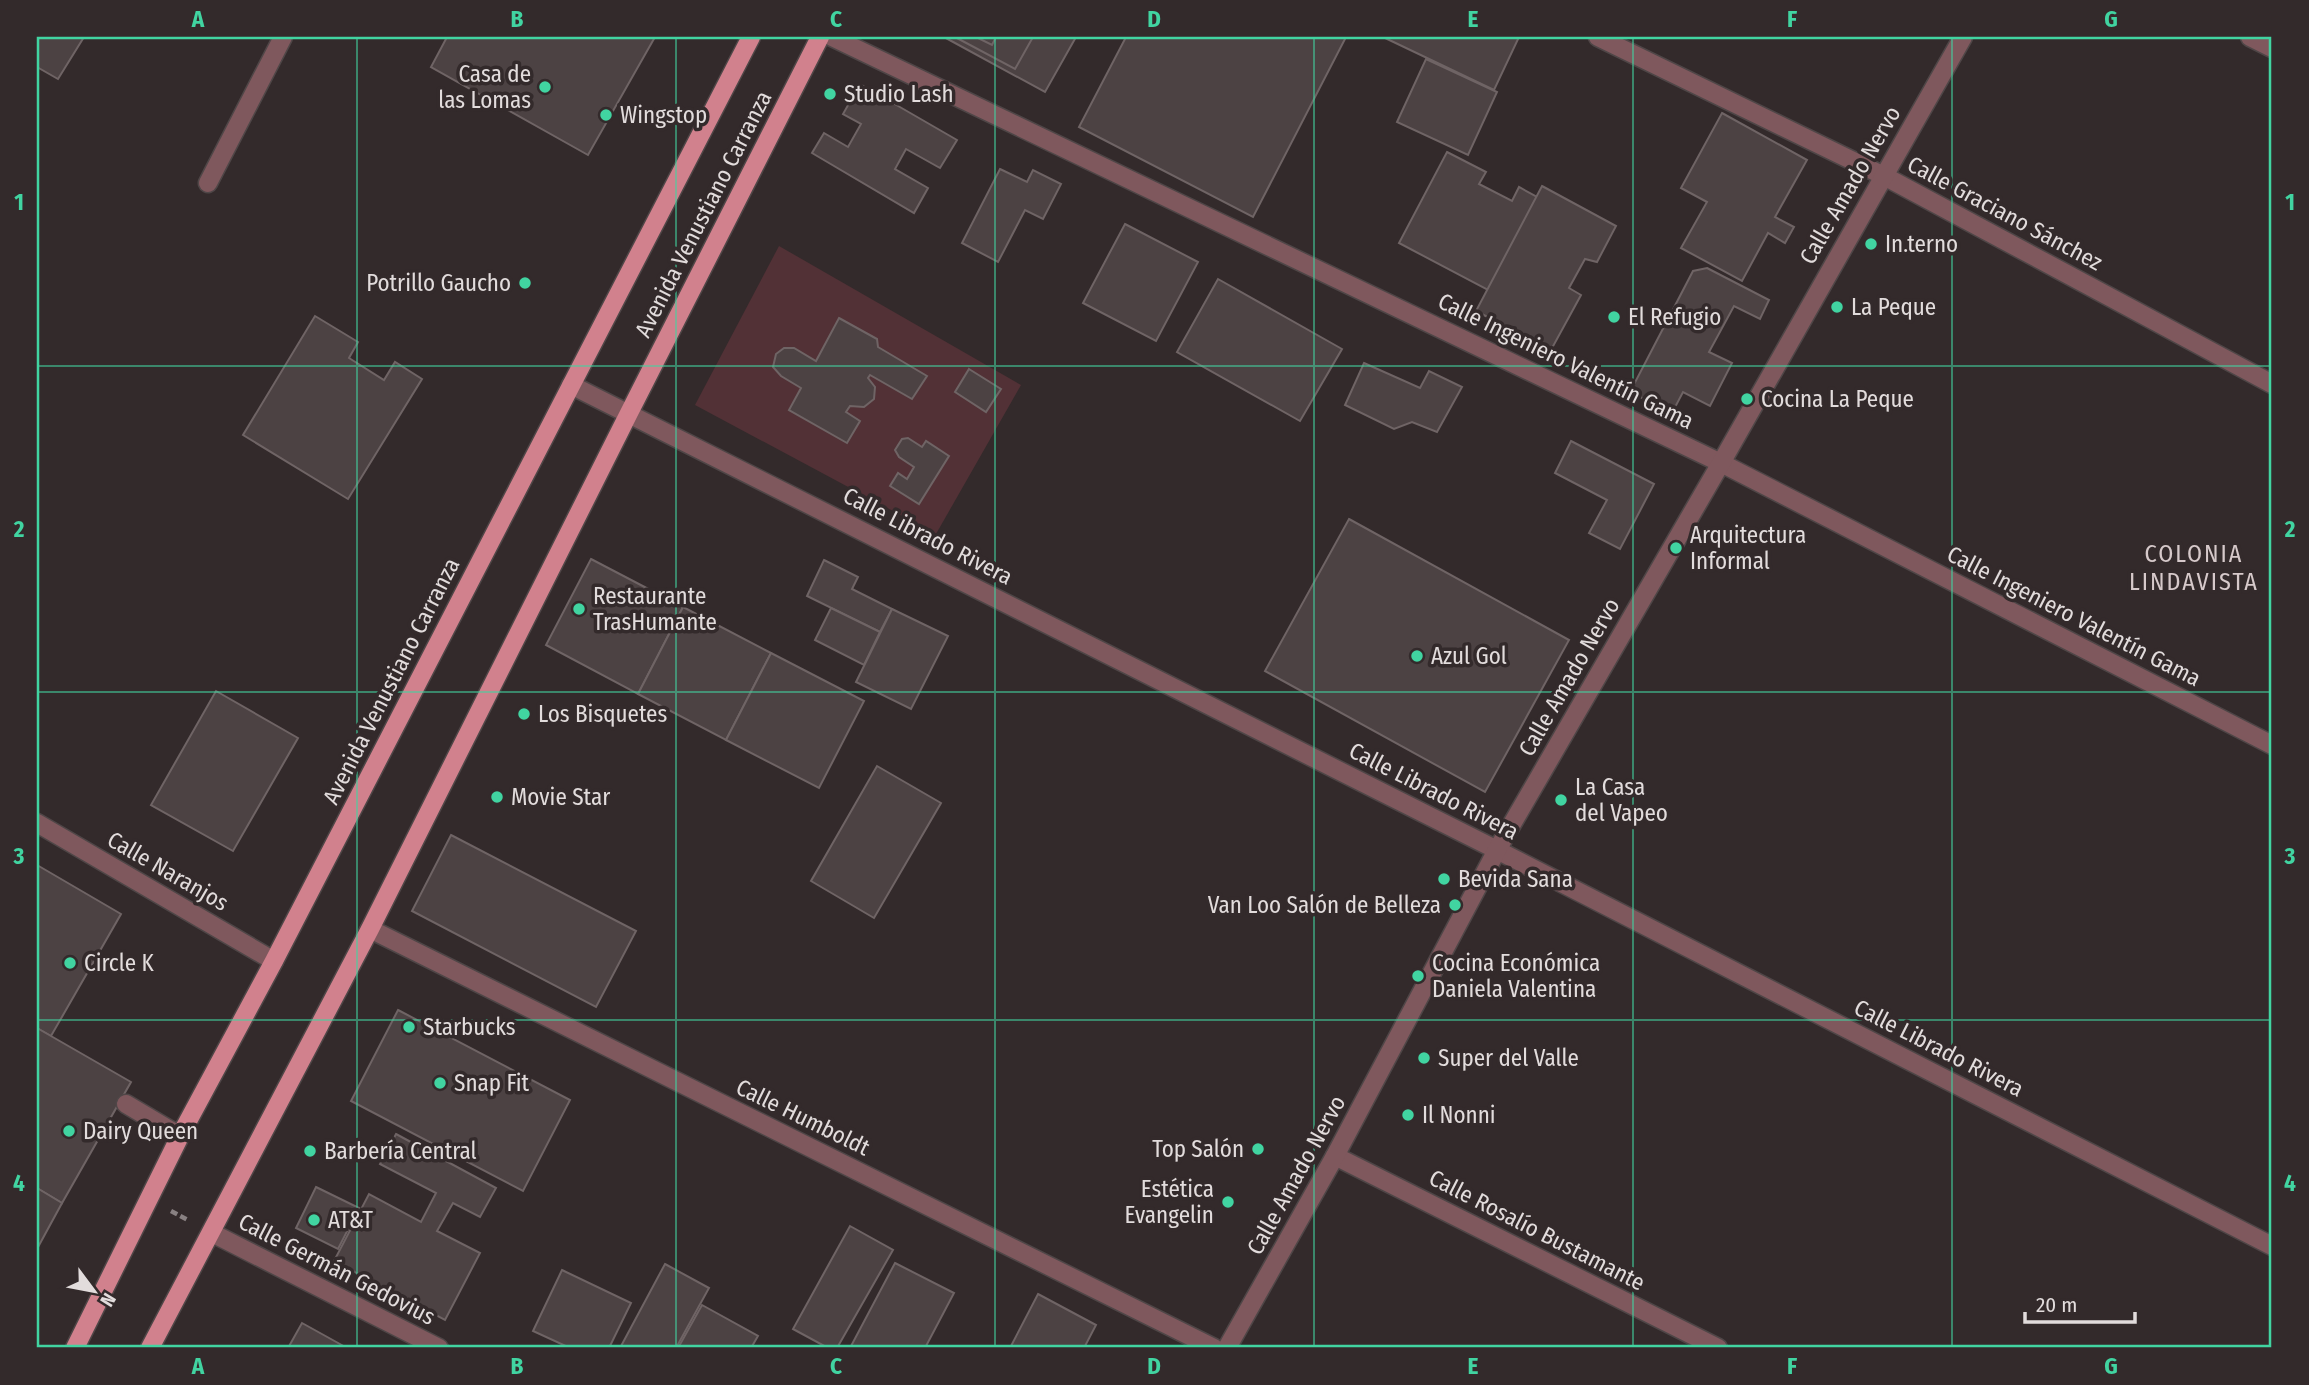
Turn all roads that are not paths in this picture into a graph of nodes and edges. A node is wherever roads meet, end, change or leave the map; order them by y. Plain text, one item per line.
1 (283, 37) edge
2 (751, 37) edge
3 (820, 37) edge
4 (832, 37) edge
5 (1598, 37) edge
6 (1963, 37) edge
7 (2250, 37) edge
8 (2272, 48) edge
9 (1884, 176) junction
10 (208, 183) dead end
11 (2272, 384) edge
12 (571, 385) junction
13 (629, 412) junction
14 (1721, 463) junction
15 (2272, 745) edge
16 (37, 823) edge
17 (1497, 850) junction
18 (370, 929) junction
19 (274, 961) junction
20 (126, 1104) dead end
21 (180, 1136) junction
22 (1335, 1156) junction
23 (212, 1233) junction
24 (2272, 1246) edge
25 (75, 1348) edge
26 (150, 1348) edge
27 (439, 1348) edge
28 (1214, 1348) edge
29 (1227, 1348) edge
30 (1718, 1348) edge

1 - 10 street
2 - 12 main road, Avenida Venustiano Carranza
3 - 13 main road, Avenida Venustiano Carranza
4 - 14 street, Calle Ingeniero Valentín Gama
5 - 9 street, Calle Graciano Sánchez
6 - 9 street, Calle Amado Nervo
7 - 8 street
9 - 11 street, Calle Graciano Sánchez
9 - 14 street, Calle Amado Nervo
12 - 13 street, Calle Librado Rivera
12 - 19 main road, Avenida Venustiano Carranza
13 - 17 street, Calle Librado Rivera
13 - 18 main road, Avenida Venustiano Carranza
14 - 15 street, Calle Ingeniero Valentín Gama
14 - 17 street, Calle Amado Nervo
16 - 19 street, Calle Naranjos
17 - 22 street, Calle Amado Nervo
17 - 24 street, Calle Librado Rivera
18 - 23 main road, Avenida Venustiano Carranza
18 - 28 street, Calle Humboldt
19 - 21 main road, Avenida Venustiano Carranza
20 - 21 street
21 - 25 main road, Avenida Venustiano Carranza
22 - 29 street, Calle Amado Nervo
22 - 30 street, Calle Rosalío Bustamante
23 - 26 main road, Avenida Venustiano Carranza
23 - 27 street, Calle Germán Gedovius

